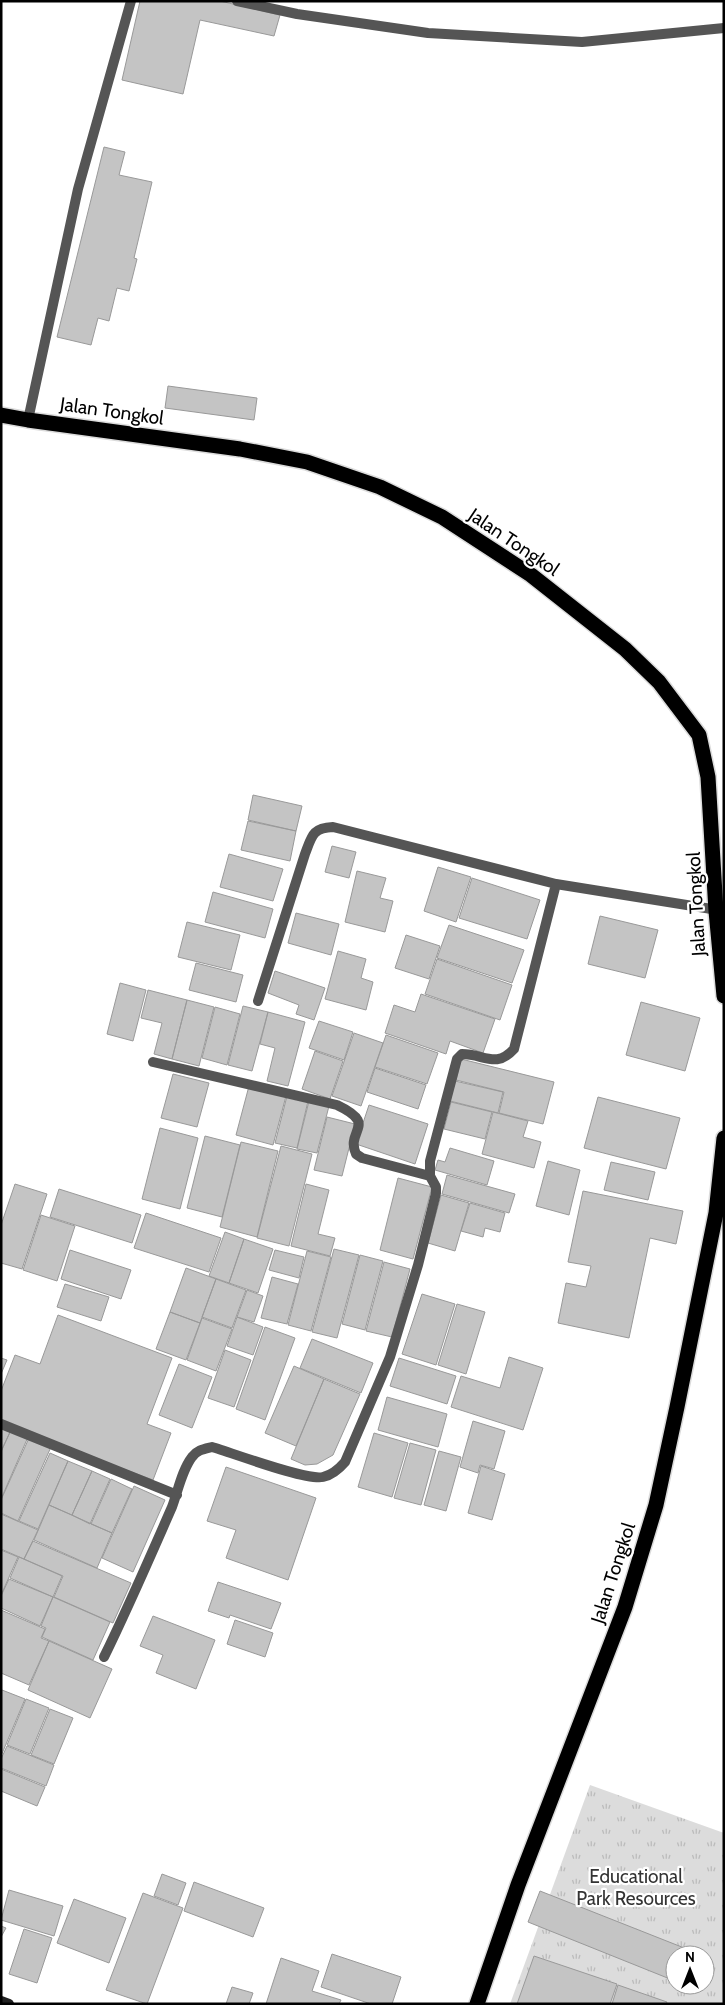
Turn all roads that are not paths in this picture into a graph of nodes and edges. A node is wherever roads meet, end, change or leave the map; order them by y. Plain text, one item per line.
1 (131, 1) edge
2 (237, 1) edge
3 (724, 28) edge
4 (1, 415) edge
5 (28, 420) junction
6 (556, 884) junction
7 (720, 911) edge
8 (724, 996) edge
9 (258, 1001) dead end
10 (153, 1062) dead end
11 (724, 1138) edge
12 (430, 1176) junction
13 (1, 1424) edge
14 (177, 1495) junction
15 (104, 1657) dead end
16 (1, 2002) edge
17 (9, 2004) edge
18 (477, 2004) edge

1 - 5 street
2 - 3 street
4 - 5 highway, Jalan Tongkol
5 - 7 highway, Jalan Tongkol
6 - 7 street
6 - 9 street
6 - 12 street
7 - 8 highway, Jalan Tongkol
10 - 12 street
11 - 18 highway, Jalan Tongkol
12 - 14 street
13 - 14 street
14 - 15 street
16 - 17 main road

